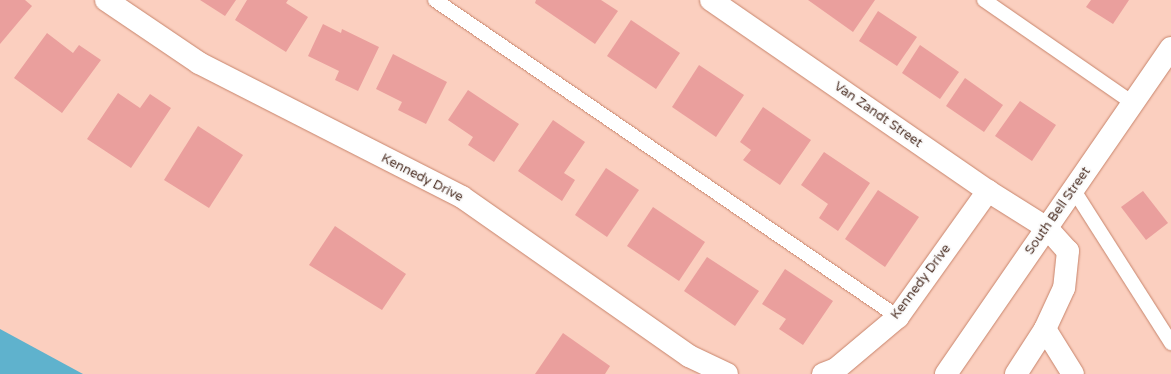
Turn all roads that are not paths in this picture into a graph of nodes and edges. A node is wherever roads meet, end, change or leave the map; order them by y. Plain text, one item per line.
1 (106, 0) edge
2 (435, 0) edge
3 (711, 0) edge
4 (984, 0) edge
5 (1171, 48) edge
6 (1133, 103) junction
7 (1073, 189) junction
8 (988, 191) junction
9 (1047, 228) junction
10 (898, 317) junction
11 (1045, 329) junction
12 (1171, 343) edge
13 (727, 374) edge
14 (822, 374) edge
15 (946, 374) edge
16 (1016, 374) edge
17 (1073, 374) edge

1 - 13 street, Kennedy Drive
2 - 10 lane
3 - 8 street, Van Zandt Street
4 - 6 lane
5 - 6 street, South Bell Street
6 - 7 street, South Bell Street
7 - 9 street, South Bell Street
7 - 12 lane
8 - 9 street, Van Zandt Street
8 - 10 street, Kennedy Drive
9 - 11 street, Van Zandt Street
9 - 15 street, South Bell Street
10 - 14 street, Kennedy Drive
11 - 16 street, Van Zandt Street
11 - 17 street

